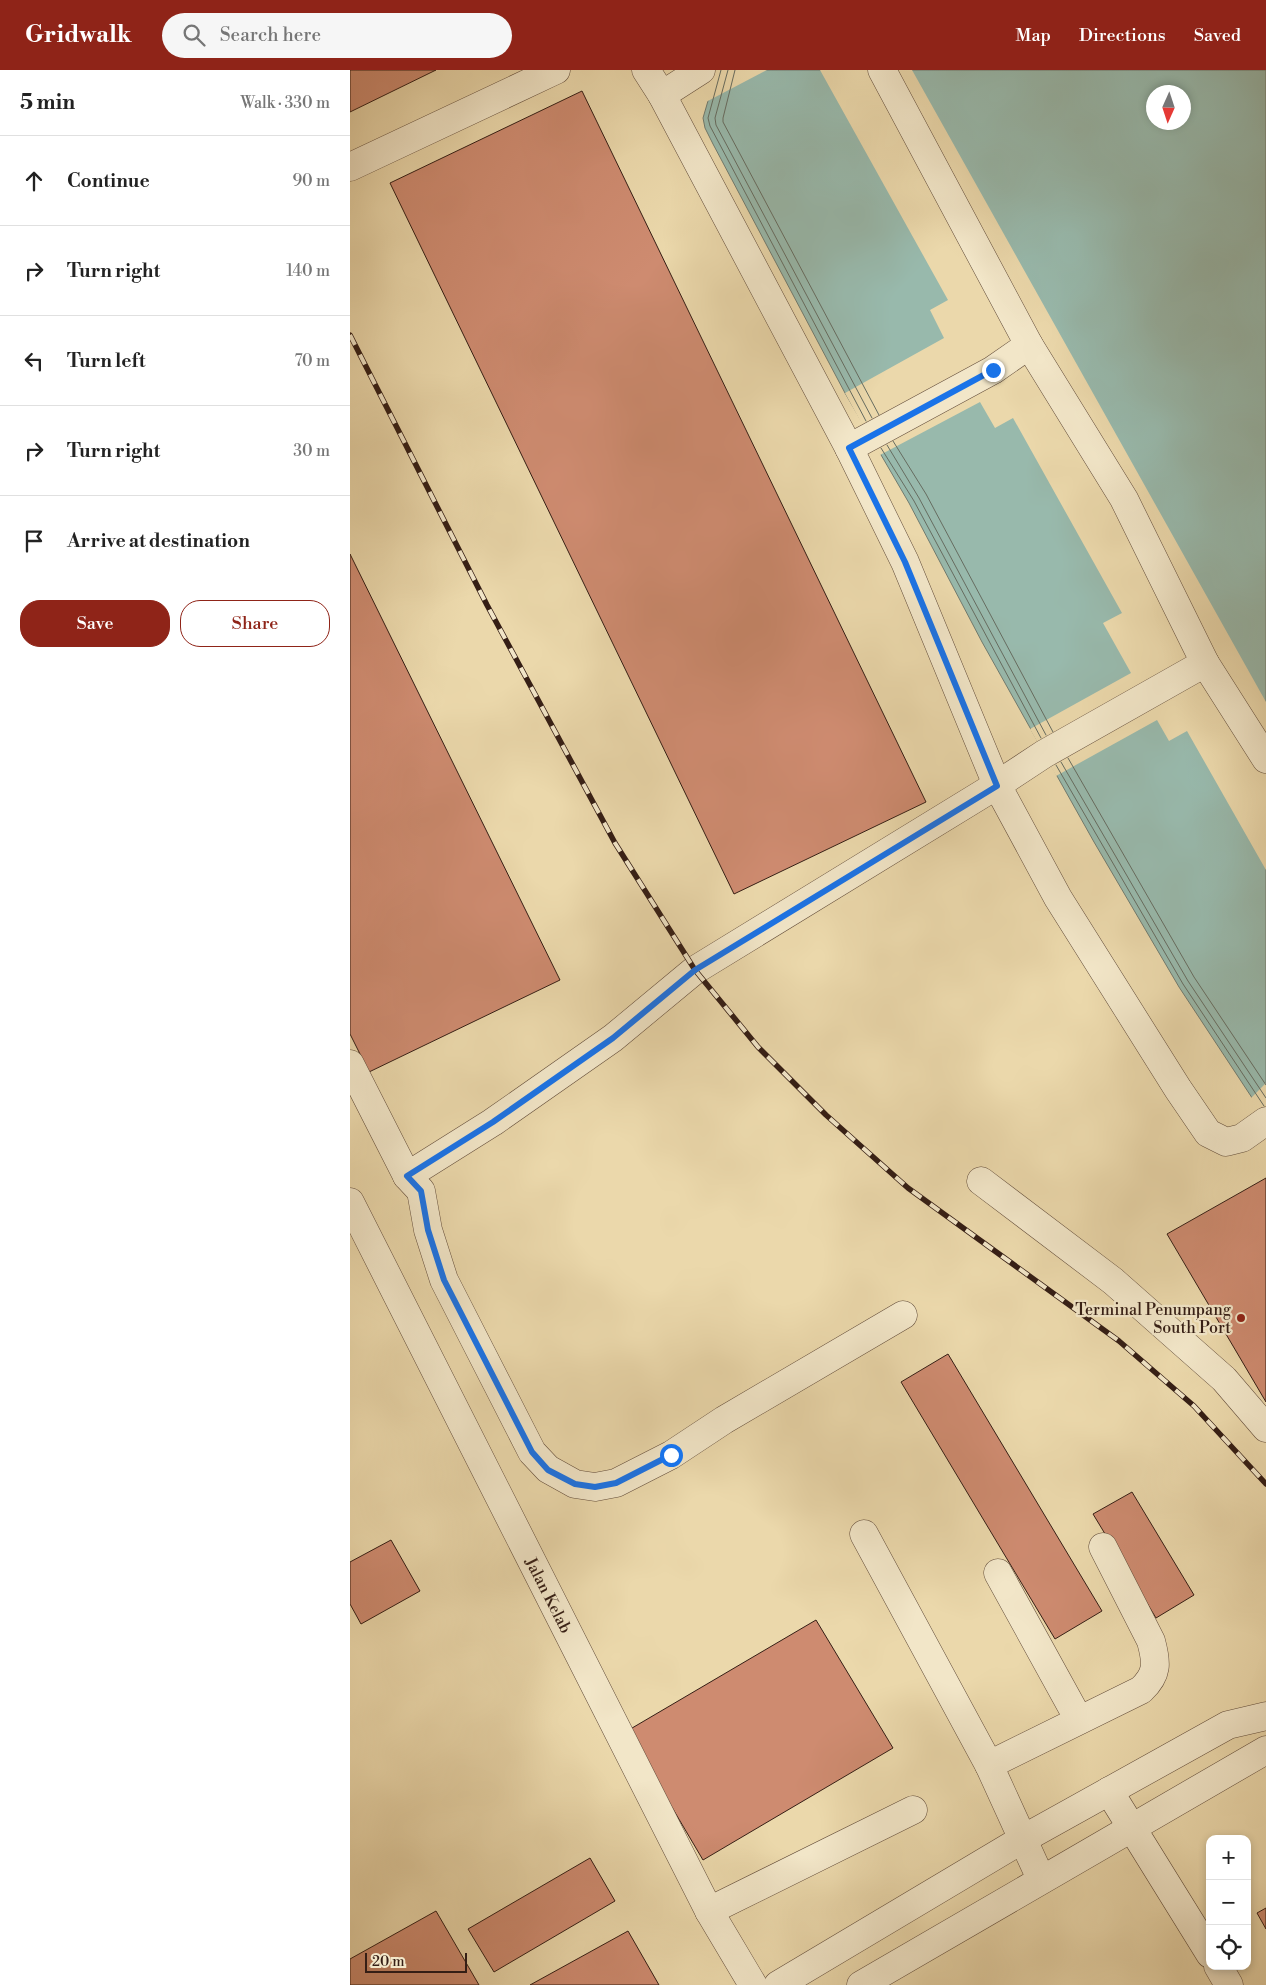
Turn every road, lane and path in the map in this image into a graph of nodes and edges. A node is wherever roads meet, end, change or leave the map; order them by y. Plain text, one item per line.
1 (556, 70) edge
2 (646, 70) edge
3 (701, 70) edge
4 (882, 70) edge
5 (662, 95) junction
6 (350, 167) edge
7 (1030, 345) junction
8 (849, 448) junction
9 (1205, 663) junction
10 (1266, 759) edge
11 (997, 786) junction
12 (350, 1064) edge
13 (1266, 1121) edge
14 (407, 1176) junction
15 (981, 1181) dead end
16 (350, 1202) edge
17 (903, 1315) dead end
18 (1266, 1428) edge
19 (864, 1534) dead end
20 (1103, 1547) dead end
21 (998, 1573) dead end
22 (1266, 1716) edge
23 (1079, 1720) junction
24 (1266, 1750) edge
25 (989, 1765) junction
26 (1108, 1791) junction
27 (913, 1810) dead end
28 (1132, 1827) junction
29 (1023, 1839) junction
30 (1041, 1879) junction
31 (709, 1911) junction
32 (1206, 1947) edge
33 (1220, 1970) edge
34 (752, 1985) edge
35 (778, 1985) edge
36 (861, 1985) edge
37 (1229, 1985) edge

1 - 6 street
2 - 5 street
3 - 5 street
4 - 7 street
5 - 8 street
7 - 8 street
7 - 9 street
8 - 11 street
9 - 10 street
9 - 11 street
11 - 13 street
11 - 14 street
12 - 14 street
14 - 17 street
15 - 18 street
16 - 31 street, Jalan Kelab
19 - 25 street
20 - 23 street
21 - 23 street
22 - 26 street
23 - 25 street
24 - 28 street
25 - 29 street
26 - 28 street
26 - 29 street
27 - 31 street
28 - 30 street
28 - 32 street
29 - 30 street
29 - 35 street
30 - 36 street
31 - 34 street, Jalan Kelab
33 - 37 street

